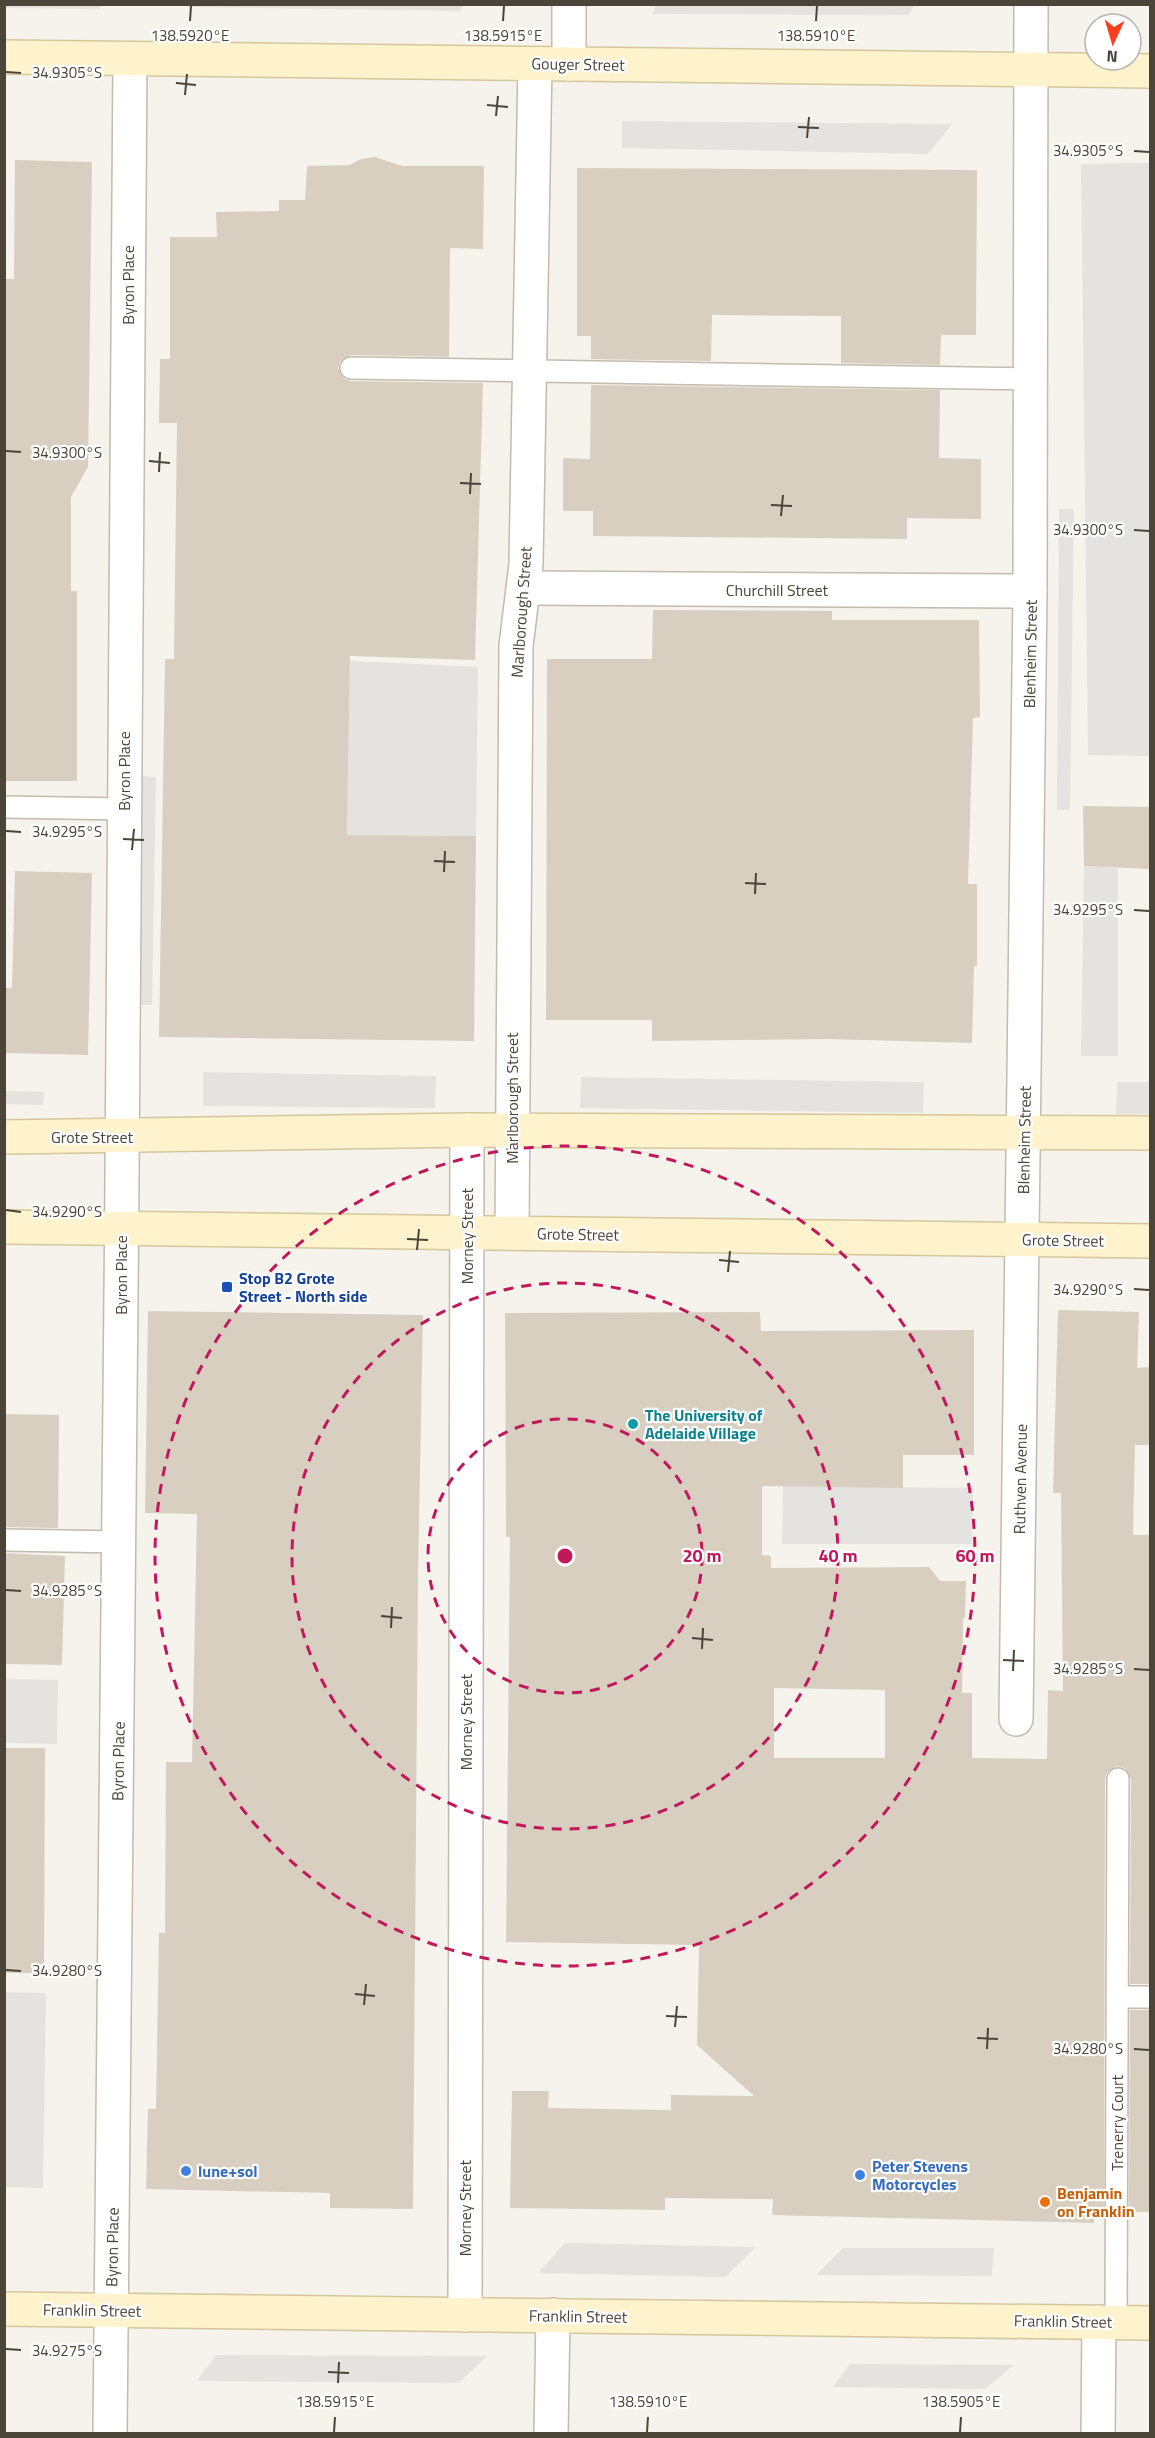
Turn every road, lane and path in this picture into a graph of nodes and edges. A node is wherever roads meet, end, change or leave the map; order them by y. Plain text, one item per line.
1 (569, 4) edge
2 (1031, 4) edge
3 (4, 57) edge
4 (130, 59) junction
5 (535, 64) junction
6 (569, 64) junction
7 (1031, 70) junction
8 (1150, 71) edge
9 (351, 368) dead end
10 (530, 372) junction
11 (1031, 379) junction
12 (525, 588) junction
13 (1030, 591) junction
14 (4, 807) edge
15 (124, 809) junction
16 (467, 1130) junction
17 (511, 1130) junction
18 (1024, 1132) junction
19 (1150, 1133) edge
20 (4, 1137) edge
21 (120, 1137) junction
22 (4, 1227) edge
23 (121, 1228) junction
24 (466, 1233) junction
25 (512, 1233) junction
26 (1023, 1239) junction
27 (1150, 1241) edge
28 (4, 1540) edge
29 (121, 1542) junction
30 (1016, 1719) dead end
31 (1118, 1779) dead end
32 (1117, 1996) junction
33 (1150, 1997) edge
34 (4, 2309) edge
35 (111, 2310) junction
36 (465, 2315) junction
37 (553, 2315) junction
38 (1108, 2322) junction
39 (1150, 2323) edge
40 (110, 2433) edge
41 (551, 2433) edge
42 (1098, 2433) edge

1 - 6 street
2 - 7 street, Blenheim Street
3 - 4 main road, Gouger Street
4 - 5 main road, Gouger Street
4 - 15 street, Byron Place
5 - 6 main road, Gouger Street
5 - 10 street, Marlborough Street
6 - 7 main road, Gouger Street
7 - 8 main road, Gouger Street
7 - 11 street, Blenheim Street
9 - 10 lane
10 - 11 lane
10 - 12 street, Marlborough Street
11 - 13 street, Blenheim Street
12 - 13 street, Churchill Street
12 - 17 street, Marlborough Street
13 - 18 street, Blenheim Street
14 - 15 lane
15 - 21 street, Byron Place
16 - 17 main road, Grote Street
16 - 21 main road, Grote Street
16 - 24 street, Morney Street
17 - 18 main road, Grote Street
17 - 25 street, Marlborough Street
18 - 19 main road, Grote Street
18 - 26 street, Blenheim Street
20 - 21 main road, Grote Street
21 - 23 street, Byron Place
22 - 23 main road, Grote Street
23 - 24 main road, Grote Street
23 - 29 street, Byron Place
24 - 25 main road, Grote Street
24 - 36 street, Morney Street
25 - 26 main road, Grote Street
26 - 27 main road, Grote Street
26 - 30 street, Ruthven Avenue
28 - 29 lane
29 - 35 street, Byron Place
31 - 32 lane, Trenerry Court
32 - 33 lane
32 - 38 lane, Trenerry Court
34 - 35 main road, Franklin Street
35 - 36 main road, Franklin Street
35 - 40 street, Byron Place
36 - 37 main road, Franklin Street
37 - 38 main road, Franklin Street
37 - 41 street
38 - 39 main road, Franklin Street
38 - 42 street

